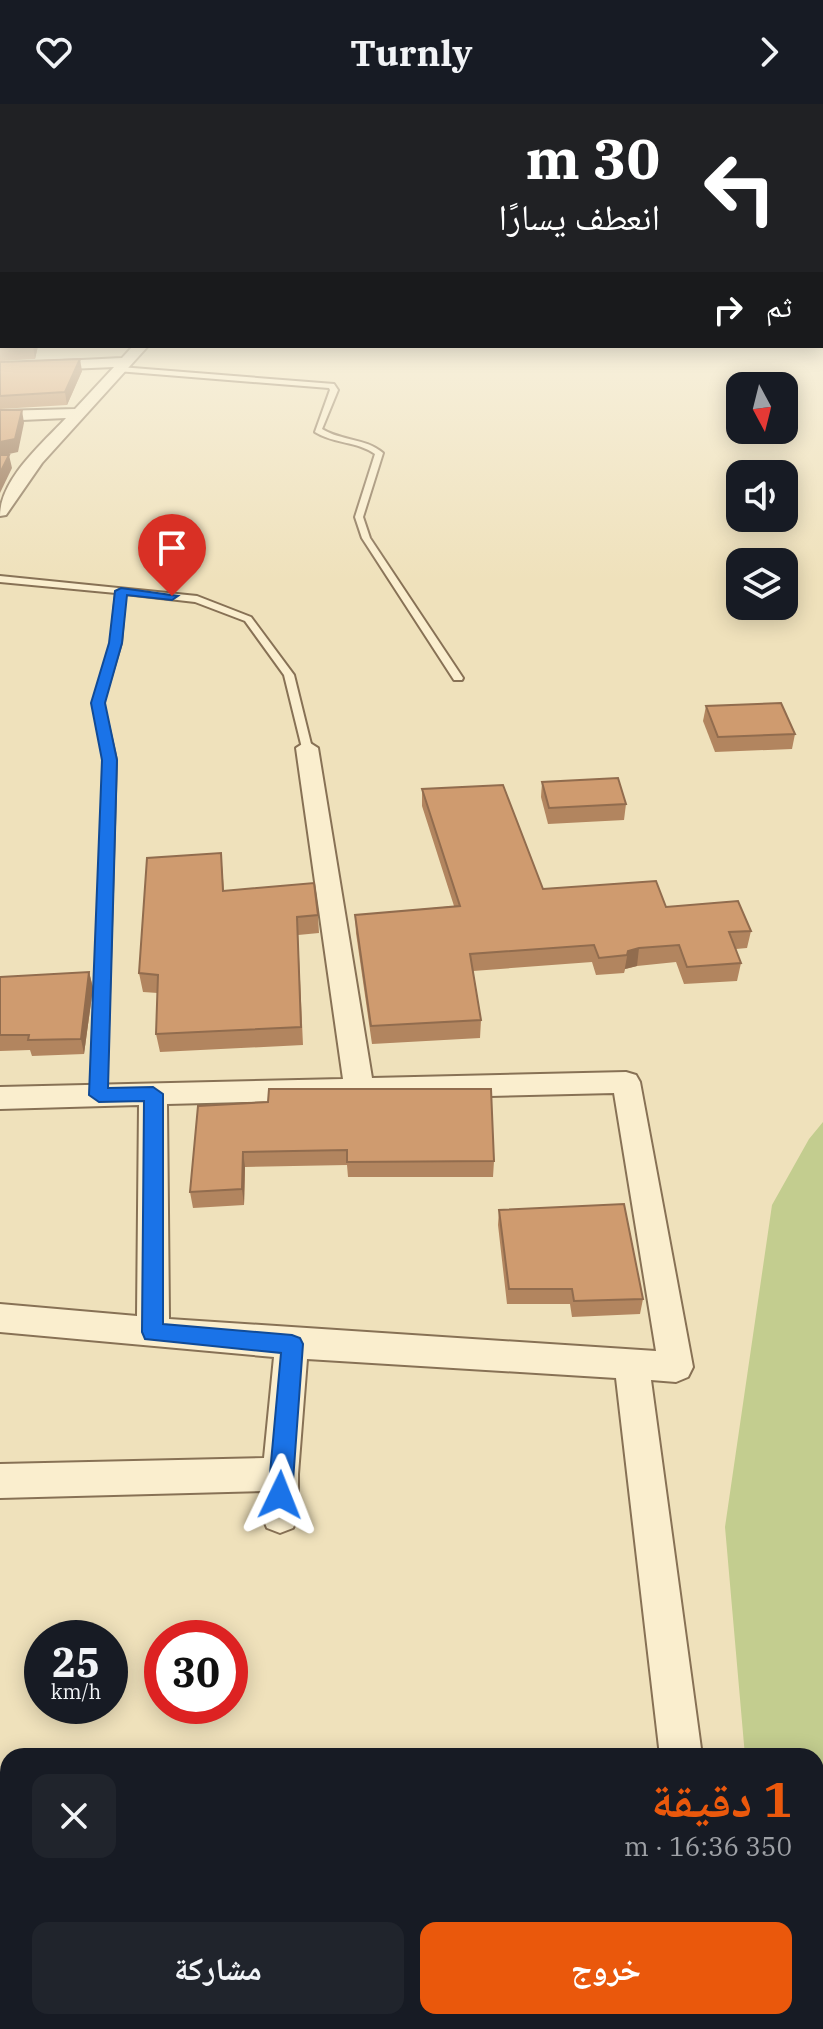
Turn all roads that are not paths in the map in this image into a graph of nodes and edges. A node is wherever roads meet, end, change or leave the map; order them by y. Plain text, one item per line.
1 (90, 402) edge
2 (329, 402) edge
3 (80, 413) junction
4 (0, 416) edge
5 (36, 460) junction
6 (12, 461) edge
7 (0, 511) edge
8 (0, 579) edge
9 (121, 591) junction
10 (458, 678) dead end
11 (307, 748) joint
12 (359, 1088) junction
13 (153, 1094) junction
14 (99, 1095) junction
15 (0, 1098) edge
16 (0, 1318) edge
17 (153, 1332) junction
18 (292, 1344) junction
19 (632, 1366) junction
20 (280, 1474) junction
21 (0, 1481) edge
22 (280, 1516) dead end
23 (680, 1748) edge

1 - 3 street
2 - 10 lane
3 - 4 street
3 - 5 street
5 - 6 street
5 - 7 street
8 - 9 lane
9 - 11 lane
9 - 14 lane
11 - 12 street
12 - 13 street
12 - 19 street
13 - 14 street
13 - 17 street
14 - 15 street
16 - 17 street
17 - 18 street
18 - 19 street
18 - 20 street
19 - 23 street
20 - 21 street
20 - 22 street

